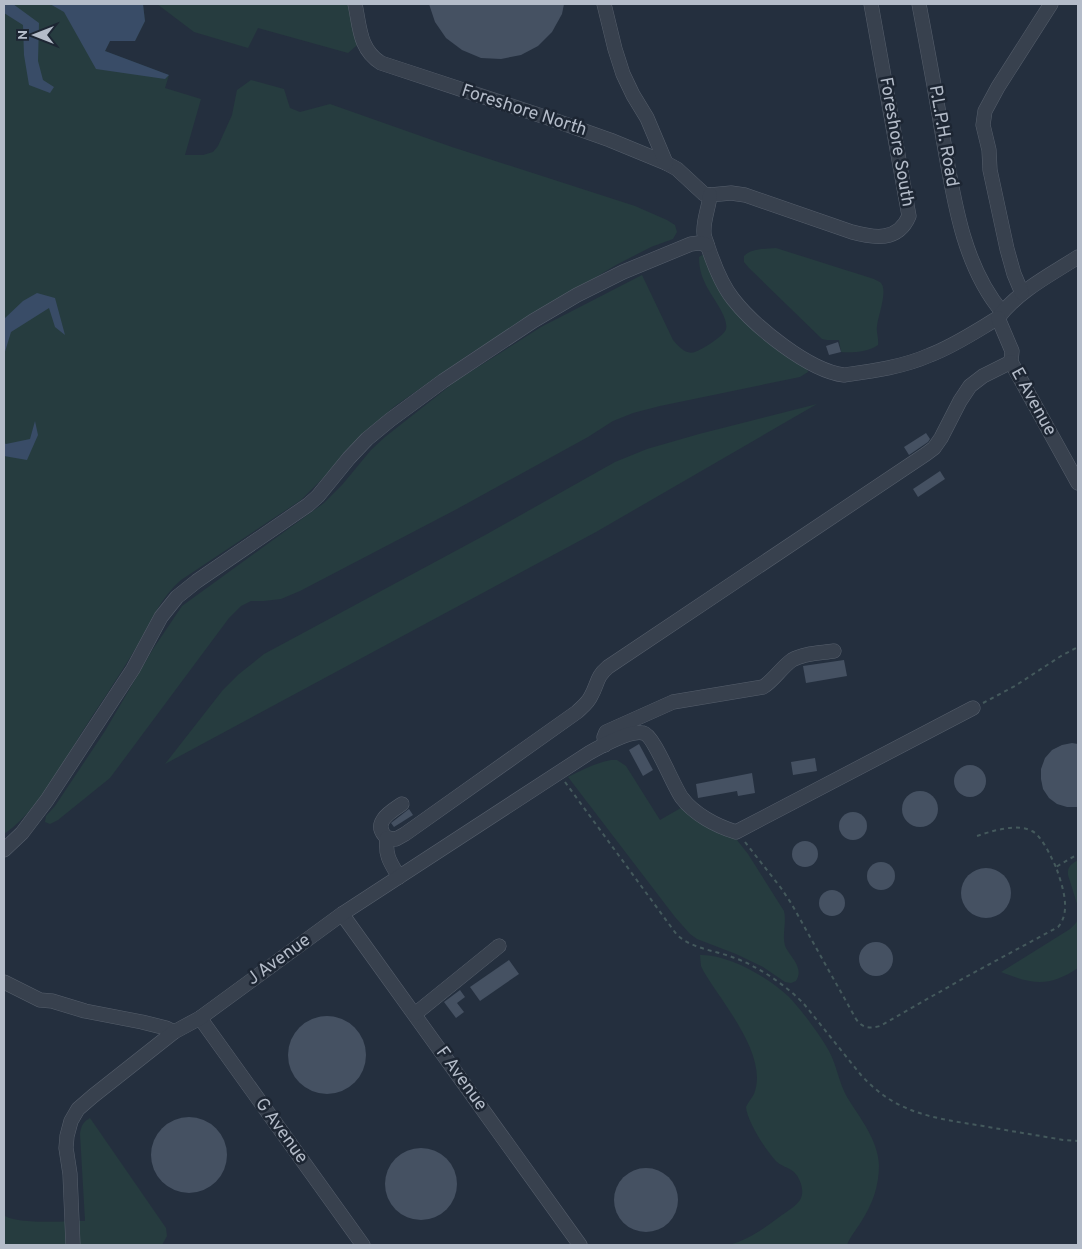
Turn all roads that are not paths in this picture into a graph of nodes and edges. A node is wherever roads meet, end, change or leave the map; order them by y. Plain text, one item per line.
1 (355, 4) edge
2 (604, 4) edge
3 (871, 4) edge
4 (919, 4) edge
5 (1051, 4) edge
6 (666, 163) junction
7 (709, 201) junction
8 (707, 245) junction
9 (1078, 257) edge
10 (1022, 293) junction
11 (1000, 315) junction
12 (1011, 362) junction
13 (1078, 484) edge
14 (834, 651) dead end
15 (973, 708) road end
16 (605, 744) junction
17 (402, 804) dead end
18 (387, 838) junction
19 (4, 850) edge
20 (399, 877) junction
21 (342, 914) junction
22 (499, 946) dead end
23 (4, 982) edge
24 (415, 1014) junction
25 (200, 1018) junction
26 (174, 1032) junction
27 (73, 1245) edge
28 (363, 1245) edge
29 (580, 1245) edge

1 - 6 lane, Foreshore North
2 - 6 lane
3 - 7 lane, Foreshore South
4 - 11 lane, P.L.P.H. Road
5 - 10 lane
6 - 7 lane, Foreshore North
7 - 8 lane
8 - 11 lane
8 - 19 lane
9 - 10 lane
10 - 11 lane
11 - 12 lane, E Avenue
12 - 13 lane, E Avenue
12 - 18 lane
14 - 16 lane
15 - 16 lane, J Avenue
16 - 20 lane, J Avenue
17 - 18 lane
18 - 20 lane
20 - 21 lane, J Avenue
21 - 24 lane, F Avenue
21 - 25 lane, J Avenue
22 - 24 lane
23 - 26 lane
24 - 29 lane, F Avenue
25 - 26 lane, J Avenue
25 - 28 lane, G Avenue
26 - 27 lane, J Avenue

